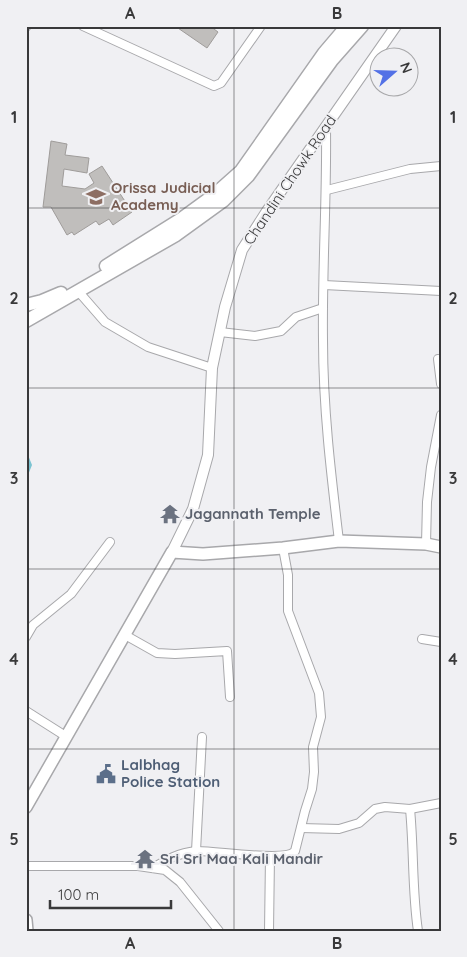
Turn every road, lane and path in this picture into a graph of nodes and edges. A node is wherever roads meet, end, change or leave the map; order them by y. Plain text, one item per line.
1 (83, 26) edge
2 (261, 26) edge
3 (348, 26) edge
4 (362, 26) edge
5 (396, 26) edge
6 (326, 128) junction
7 (441, 166) edge
8 (327, 190) junction
9 (324, 285) junction
10 (78, 291) junction
11 (441, 291) edge
12 (26, 305) edge
13 (323, 308) junction
14 (26, 321) edge
15 (220, 332) junction
16 (438, 360) dead end
17 (212, 368) junction
18 (441, 384) edge
19 (441, 415) edge
20 (339, 541) junction
21 (110, 542) dead end
22 (426, 544) junction
23 (441, 547) edge
24 (283, 548) junction
25 (172, 552) junction
26 (125, 636) junction
27 (26, 637) edge
28 (422, 639) dead end
29 (441, 642) edge
30 (230, 697) dead end
31 (26, 711) edge
32 (67, 737) junction
33 (202, 737) dead end
34 (441, 802) edge
35 (26, 807) edge
36 (410, 809) junction
37 (302, 828) junction
38 (196, 851) junction
39 (270, 856) junction
40 (26, 866) edge
41 (153, 868) junction
42 (26, 920) edge
43 (27, 931) edge
44 (219, 931) edge
45 (269, 931) edge
46 (418, 931) edge

1 - 2 street
3 - 12 main road
4 - 10 main road
5 - 6 street, Chandini Chowk Road
6 - 8 street
6 - 15 street, Chandini Chowk Road
7 - 8 street
8 - 9 street
9 - 11 street
9 - 13 street
10 - 14 main road
10 - 17 street
13 - 15 street
13 - 20 street
15 - 17 street, Chandini Chowk Road
16 - 18 street
17 - 25 street, Chandini Chowk Road
19 - 22 street
20 - 22 main road
20 - 24 main road
21 - 27 street
22 - 23 main road
24 - 25 main road
24 - 37 street
25 - 26 main road
26 - 30 street
26 - 32 main road
28 - 29 street
31 - 32 street
32 - 35 main road
33 - 38 street
34 - 36 street
36 - 37 street
36 - 46 street
37 - 39 street
38 - 39 street
38 - 41 street
39 - 45 street
40 - 41 street
41 - 44 street
42 - 43 main road

